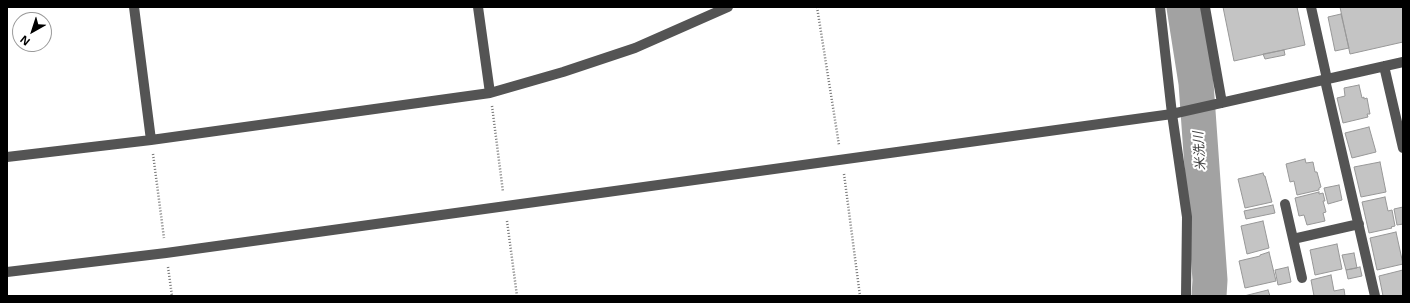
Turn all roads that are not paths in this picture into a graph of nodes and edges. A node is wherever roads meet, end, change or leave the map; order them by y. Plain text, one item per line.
1 (134, 7) edge
2 (478, 7) edge
3 (728, 7) edge
4 (1160, 7) edge
5 (1205, 7) edge
6 (1311, 7) edge
7 (1403, 62) edge
8 (1384, 66) junction
9 (1326, 80) junction
10 (490, 93) junction
11 (1218, 104) junction
12 (1176, 113) junction
13 (151, 140) junction
14 (1403, 148) edge
15 (7, 157) edge
16 (1285, 204) dead end
17 (1359, 224) junction
18 (1293, 239) junction
19 (7, 272) edge
20 (1302, 278) dead end
21 (1186, 296) edge
22 (1375, 296) edge

1 - 13 street
2 - 10 street
3 - 10 street
4 - 12 street
5 - 11 street
6 - 9 street
7 - 8 street
8 - 9 street
8 - 14 street
9 - 11 street
9 - 17 street
10 - 13 street
11 - 12 street
12 - 19 street
12 - 21 street
13 - 15 street
16 - 18 street
17 - 18 street
17 - 22 street
18 - 20 street

